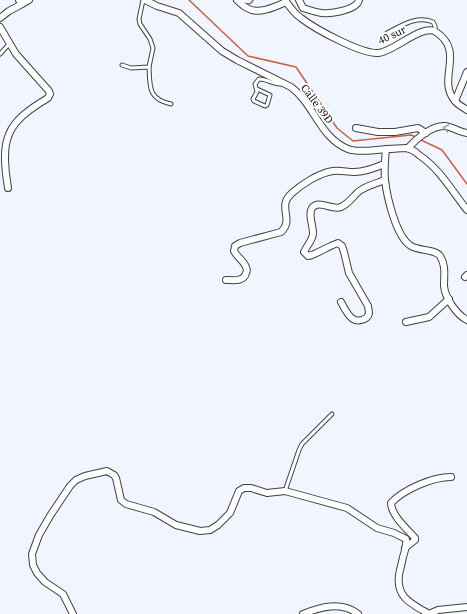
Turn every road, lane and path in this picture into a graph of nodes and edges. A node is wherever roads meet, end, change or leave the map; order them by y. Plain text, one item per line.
1 (29, 0) edge
2 (144, 0) edge
3 (238, 0) edge
4 (251, 0) edge
5 (298, 0) edge
6 (359, 0) edge
7 (286, 1) edge
8 (20, 2) edge
9 (0, 18) edge
10 (300, 18) junction
11 (0, 27) edge
12 (435, 31) junction
13 (386, 33) dead end
14 (10, 43) junction
15 (0, 54) edge
16 (122, 65) dead end
17 (149, 67) junction
18 (467, 72) edge
19 (286, 84) junction
20 (257, 89) junction
21 (455, 101) junction
22 (171, 104) dead end
23 (467, 110) edge
24 (356, 128) dead end
25 (467, 132) edge
26 (424, 134) junction
27 (408, 148) junction
28 (386, 149) junction
29 (384, 164) junction
30 (385, 180) junction
31 (8, 188) dead end
32 (467, 210) edge
33 (226, 280) dead end
34 (449, 299) junction
35 (341, 302) dead end
36 (467, 320) edge
37 (406, 322) dead end
38 (332, 414) dead end
39 (452, 478) dead end
40 (285, 491) junction
41 (405, 548) junction
42 (467, 607) edge
43 (73, 614) edge
44 (303, 614) edge
45 (358, 614) edge
46 (429, 614) edge

1 - 8 street
2 - 17 lane
2 - 19 street, Calle 39D
3 - 4 lane
3 - 7 street, 40 sur
5 - 6 street
5 - 10 street
7 - 10 street, 40 sur
8 - 9 street
10 - 12 street, 40 sur
11 - 14 street
12 - 13 lane
12 - 21 street
14 - 15 lane
14 - 31 street
16 - 17 lane
17 - 22 lane
18 - 21 street
19 - 20 lane
19 - 28 street, Calle 39D
20 - 20 lane
21 - 23 street
24 - 26 street
25 -> 26 street
26 - 27 street
27 - 28 street, Calle 39D
27 - 32 street
28 - 29 street
29 - 30 street
29 - 33 street
30 - 34 street
30 - 35 street
34 - 36 street
34 - 37 street
38 - 40 lane
39 - 41 street
40 - 41 street
40 - 43 street
41 - 46 street
42 - 46 street
44 - 45 street

